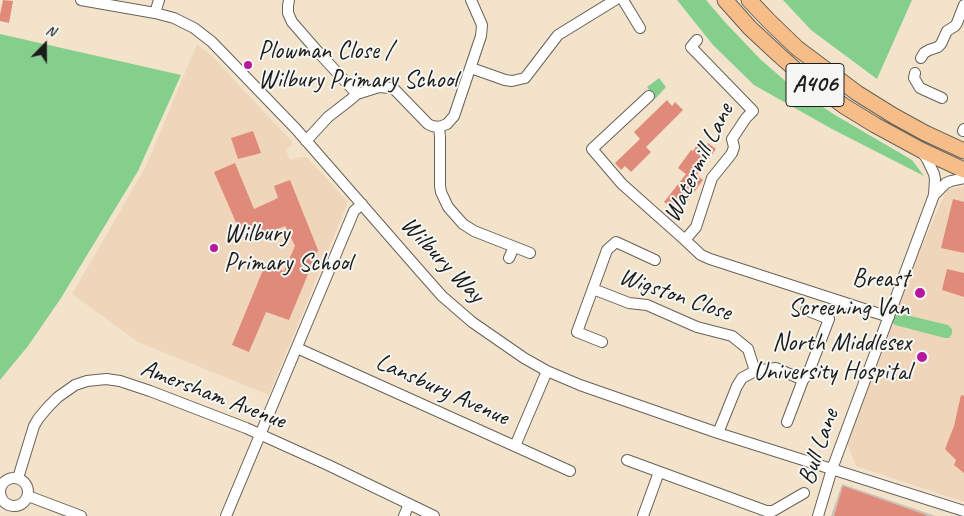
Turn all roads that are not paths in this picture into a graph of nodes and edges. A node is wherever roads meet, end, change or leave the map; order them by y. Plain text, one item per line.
1 (81, 0) edge
2 (159, 0) edge
3 (289, 0) edge
4 (471, 0) edge
5 (615, 0) edge
6 (623, 0) edge
7 (725, 0) edge
8 (749, 0) edge
9 (964, 4) edge
10 (155, 13) junction
11 (640, 28) dead end
12 (697, 40) dead end
13 (921, 58) dead end
14 (470, 68) junction
15 (915, 73) dead end
16 (357, 94) junction
17 (649, 96) dead end
18 (942, 98) dead end
19 (439, 127) junction
20 (306, 141) junction
21 (921, 150) junction
22 (964, 150) edge
23 (964, 170) edge
24 (964, 178) edge
25 (934, 195) junction
26 (362, 204) junction
27 (685, 240) junction
28 (514, 247) junction
29 (530, 253) dead end
30 (509, 258) dead end
31 (655, 260) dead end
32 (593, 289) junction
33 (806, 310) dead end
34 (889, 317) junction
35 (602, 342) dead end
36 (297, 348) junction
37 (547, 370) junction
38 (755, 370) junction
39 (803, 380) junction
40 (786, 422) dead end
41 (718, 433) junction
42 (260, 434) junction
43 (515, 446) junction
44 (627, 460) dead end
45 (832, 469) junction
46 (570, 471) dead end
47 (659, 472) junction
48 (18, 478) junction
49 (0, 489) edge
50 (804, 493) dead end
51 (28, 496) junction
52 (409, 504) junction
53 (11, 511) edge
54 (964, 512) edge
55 (760, 514) edge
56 (82, 516) edge
57 (226, 516) edge
58 (404, 516) edge
59 (434, 516) edge
60 (643, 516) edge
61 (818, 516) edge

1 - 10 street, Wilbury Way
2 - 10 street
3 - 16 street
4 - 14 street
5 - 14 street
6 - 11 street
7 - 21 highway, A406
8 - 22 highway, A406
9 - 13 street
10 - 20 street, Wilbury Way
12 - 27 street, Watermill Lane
14 - 19 street
15 - 18 street
16 - 19 street
16 - 20 street
17 - 27 street, Watermill Lane
19 - 28 street
20 - 26 street, Wilbury Way
21 - 23 highway, A406
21 - 25 street
24 - 25 street
25 - 34 street, Bull Lane
26 - 36 street
26 - 37 street, Wilbury Way
27 - 34 street, Watermill Lane
28 - 29 street
28 - 30 street
31 - 32 street, Wigston Close
32 - 35 street, Wigston Close
32 - 38 street, Wigston Close
33 - 39 street
34 - 45 street, Bull Lane
36 - 42 street
36 - 43 street, Lansbury Avenue
37 - 41 street, Wilbury Way
37 - 43 street
38 - 39 street
38 - 41 street
39 - 40 street
41 - 45 street, Wilbury Way
42 - 48 street, Amersham Avenue
42 - 52 street, Amersham Avenue
42 - 57 street
43 - 46 street, Lansbury Avenue
44 - 47 street
45 - 54 street, Wilbury Way
45 - 61 street, Bull Lane
47 - 55 street
47 - 60 street
48 - 49 street
48 - 51 street
49 - 53 street
50 - 55 street
51 - 53 street
51 - 56 street
52 - 58 street
52 - 59 street, Amersham Avenue

